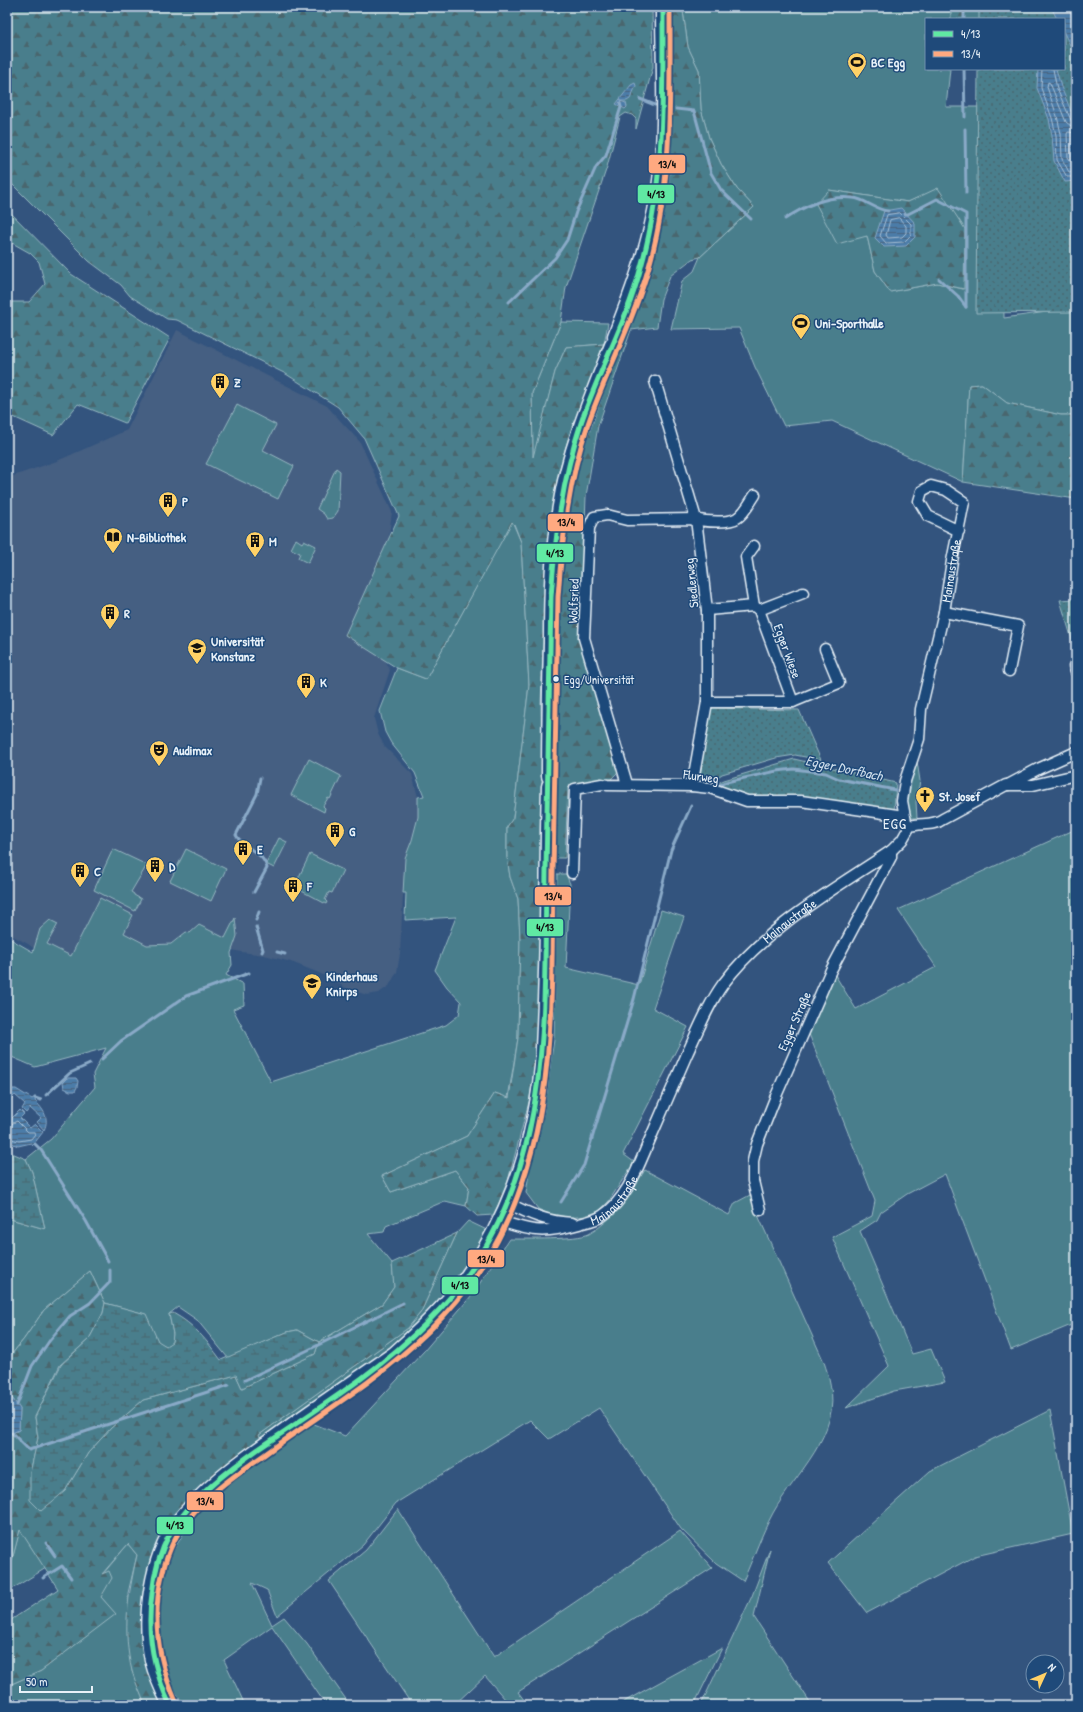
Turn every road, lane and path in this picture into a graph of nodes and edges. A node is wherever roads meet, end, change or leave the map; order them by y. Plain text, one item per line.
1 (663, 7) edge
2 (654, 382) dead end
3 (755, 495) dead end
4 (696, 519) junction
5 (959, 531) junction
6 (754, 546) dead end
7 (803, 593) dead end
8 (757, 608) junction
9 (707, 610) junction
10 (944, 612) junction
11 (825, 649) dead end
12 (1009, 671) dead end
13 (707, 702) junction
14 (793, 702) junction
15 (1076, 752) edge
16 (1076, 775) edge
17 (627, 784) junction
18 (692, 786) junction
19 (1006, 786) junction
20 (904, 816) junction
21 (910, 826) junction
22 (891, 852) junction
23 (572, 873) dead end
24 (508, 1203) junction
25 (760, 1210) dead end
26 (500, 1221) junction
27 (582, 1223) junction
28 (170, 1705) edge

1 - 24 main road
2 - 4 street, Siedlerweg
3 - 4 street
4 - 9 street, Siedlerweg
4 - 17 street, Wolfsried
5 - 5 street, Mainaustraße
5 - 10 street, Mainaustraße
6 - 8 street, Egger Wiese
7 - 8 street
8 - 9 street
8 - 14 street, Egger Wiese
9 - 13 street, Siedlerweg
10 - 12 street, Mainaustraße
10 - 20 street, Mainaustraße
11 - 14 street
13 - 14 street
13 - 18 street, Siedlerweg
15 - 19 street
16 - 19 street
17 - 18 street, Flurweg
17 - 23 street, Flurweg
18 - 20 street, Flurweg
19 - 21 street
20 - 21 street, Mainaustraße
21 - 22 street, Mainaustraße
22 - 25 street, Egger Straße
22 - 27 street, Mainaustraße
24 - 26 main road
24 - 27 street, Mainaustraße
26 - 27 street, Mainaustraße
26 - 28 main road

